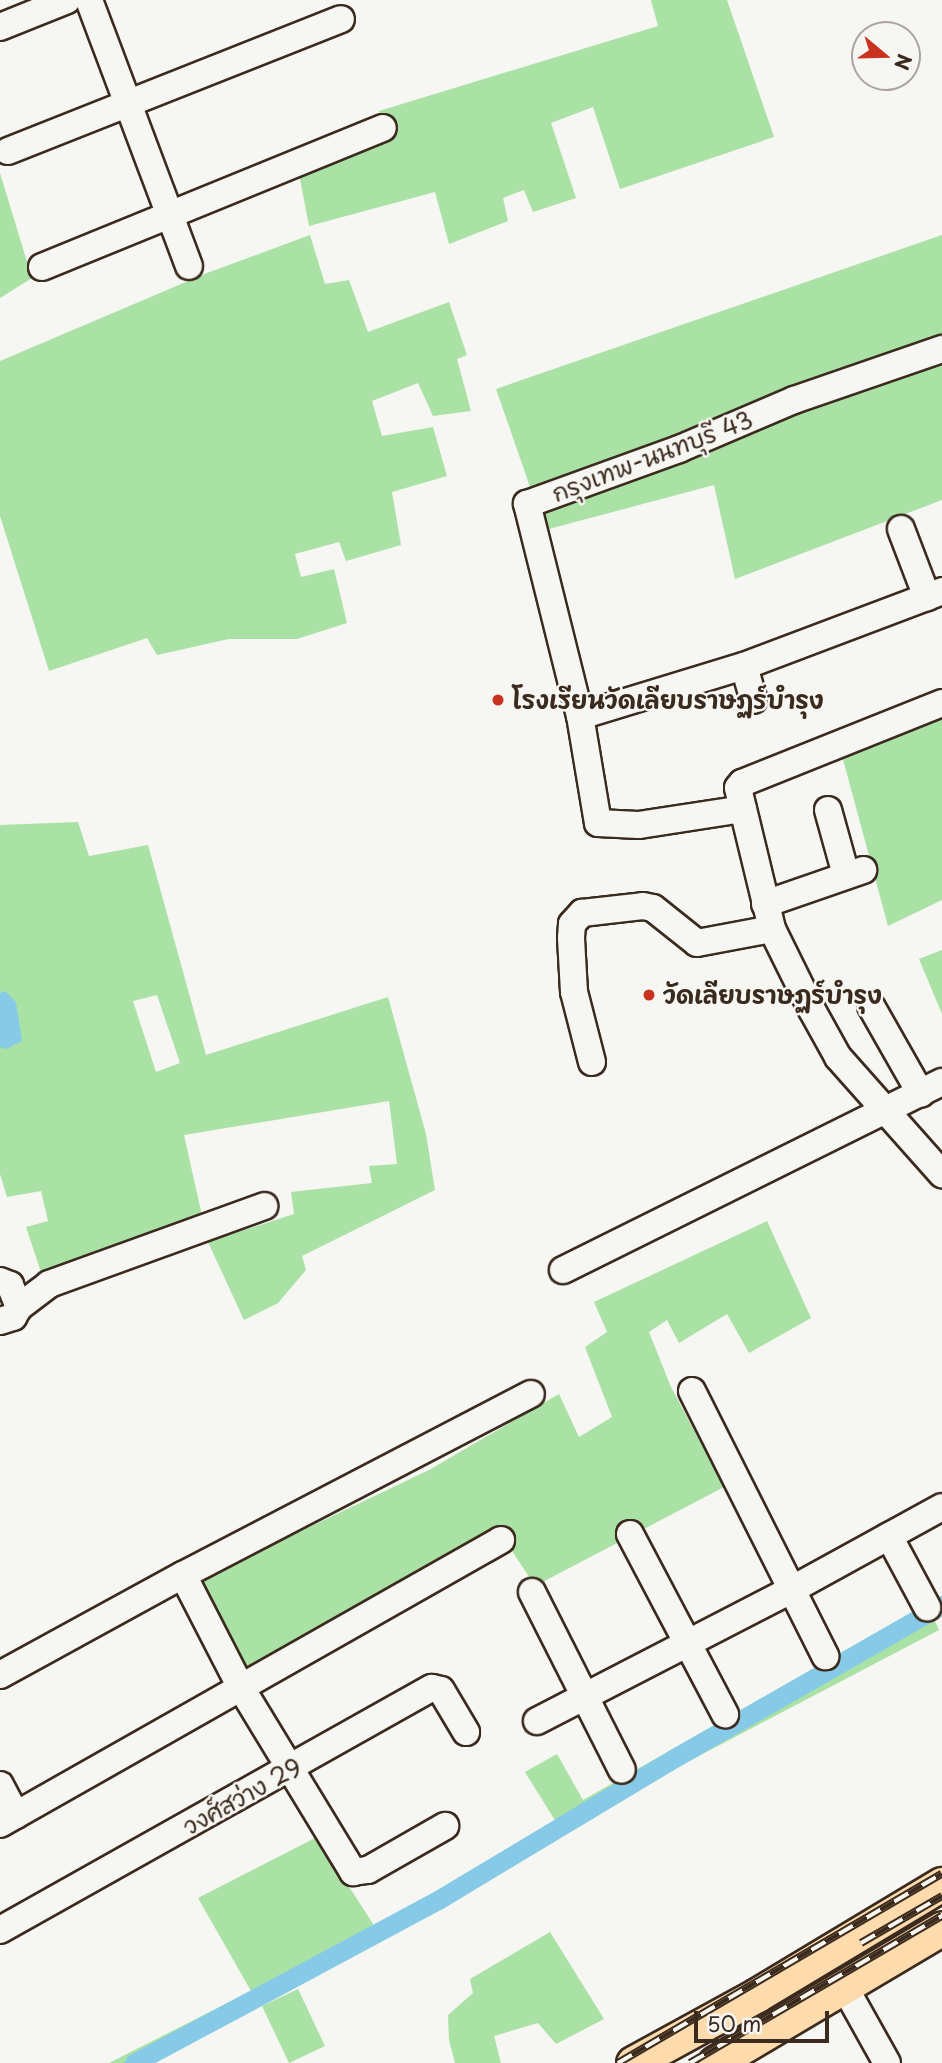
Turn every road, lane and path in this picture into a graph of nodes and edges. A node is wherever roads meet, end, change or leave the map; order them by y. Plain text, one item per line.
1 (67, 0) edge
2 (89, 0) edge
3 (341, 19) dead end
4 (0, 27) edge
5 (130, 102) junction
6 (383, 128) dead end
7 (8, 151) dead end
8 (170, 215) junction
9 (189, 266) dead end
10 (42, 267) dead end
11 (942, 349) edge
12 (901, 529) dead end
13 (937, 595) edge
14 (744, 666) junction
15 (754, 700) dead end
16 (942, 703) edge
17 (580, 716) junction
18 (743, 809) junction
19 (828, 810) dead end
20 (768, 917) junction
21 (871, 1006) dead end
22 (593, 1062) dead end
23 (931, 1088) edge
24 (886, 1111) junction
25 (942, 1174) edge
26 (264, 1206) dead end
27 (563, 1270) dead end
28 (0, 1281) edge
29 (10, 1314) edge
30 (692, 1391) dead end
31 (531, 1394) dead end
32 (942, 1507) edge
33 (630, 1534) dead end
34 (889, 1536) junction
35 (501, 1540) dead end
36 (183, 1575) junction
37 (792, 1590) junction
38 (532, 1592) dead end
39 (927, 1607) dead end
40 (687, 1643) junction
41 (825, 1656) dead end
42 (0, 1675) edge
43 (240, 1686) junction
44 (585, 1696) junction
45 (725, 1714) dead end
46 (537, 1721) dead end
47 (466, 1732) dead end
48 (290, 1769) junction
49 (622, 1770) dead end
50 (0, 1785) edge
51 (8, 1820) edge
52 (445, 1826) dead end
53 (942, 1884) edge
54 (942, 1928) edge
55 (0, 1930) edge
56 (844, 1986) junction
57 (633, 2063) edge
58 (715, 2063) edge
59 (887, 2063) edge

1 - 4 street
2 - 5 street
3 - 5 street
5 - 7 street
5 - 8 street
6 - 8 street
8 - 9 street
8 - 10 street
11 - 17 street, กรุงเทพ-นนทบุรี 43
12 - 13 street
13 - 14 street
14 - 15 street
14 - 17 street
16 - 18 street
17 - 18 street
18 - 20 street
19 - 20 street
20 - 22 street
20 - 24 street
21 - 23 street
23 - 24 street
24 - 25 street
24 - 27 street
26 - 29 street
28 - 29 street
30 - 37 street
31 - 36 street
32 - 34 street
33 - 40 street
34 - 37 street
34 - 39 street
35 - 43 street
36 - 42 street
36 - 43 street
37 - 40 street
37 - 41 street
38 - 44 street
40 - 44 street
40 - 45 street
43 - 48 street
43 - 51 street
44 - 46 street
44 - 49 street
47 - 48 street, วงศ์สว่าง 29
48 - 52 street
48 - 55 street, วงศ์สว่าง 29
50 - 51 street
53 - 57 main road
54 - 56 main road
56 - 58 main road
56 - 59 street

